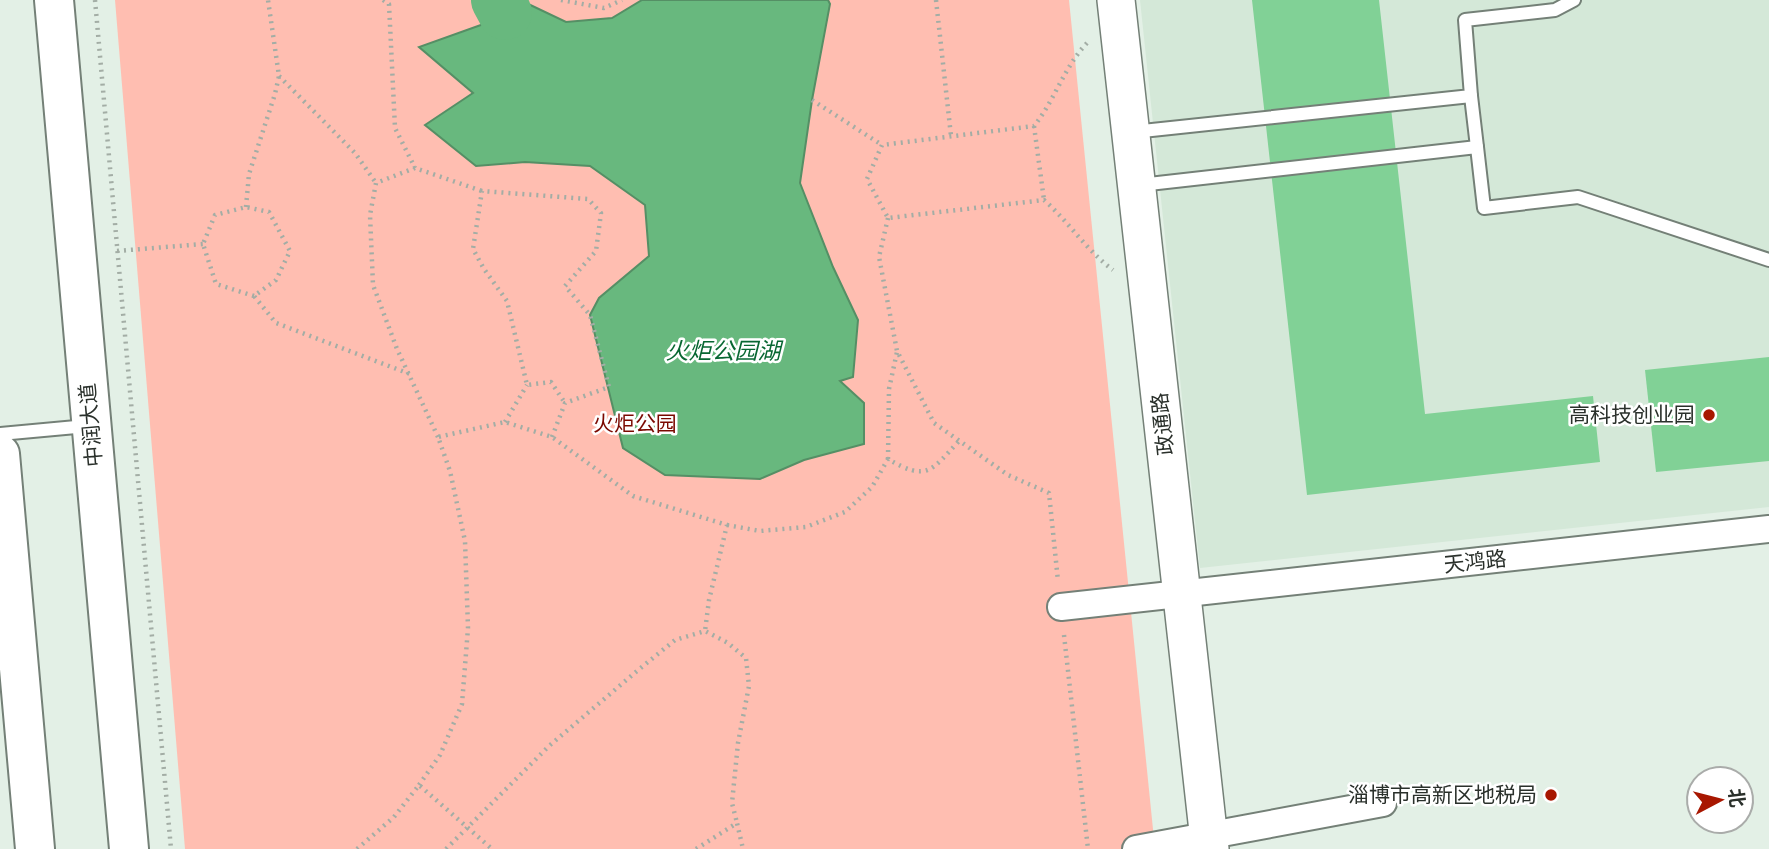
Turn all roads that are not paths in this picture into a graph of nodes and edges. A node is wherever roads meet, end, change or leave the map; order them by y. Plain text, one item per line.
1 (54, 0) edge
2 (1574, 0) edge
3 (1116, 6) edge
4 (1471, 96) junction
5 (1130, 132) junction
6 (1477, 147) junction
7 (1136, 185) junction
8 (1769, 260) edge
9 (92, 426) junction
10 (0, 434) edge
11 (0, 454) edge
12 (1769, 529) edge
13 (1182, 595) junction
14 (1061, 607) road end
15 (1383, 803) dead end
16 (1209, 842) edge
17 (35, 849) edge
18 (129, 849) edge
19 (1136, 849) edge

1 - 9 main road, 中润大道
2 - 4 lane
3 - 5 street, 政通路
4 - 5 lane
4 - 6 lane
5 - 7 street, 政通路
6 - 7 lane
6 - 8 lane
7 - 13 street, 政通路
9 - 10 lane
9 - 18 main road, 中润大道
11 - 17 main road
12 - 13 street, 天鸿路
13 - 14 street, 天鸿路
13 - 16 street, 政通路
15 - 16 street
16 - 19 street

